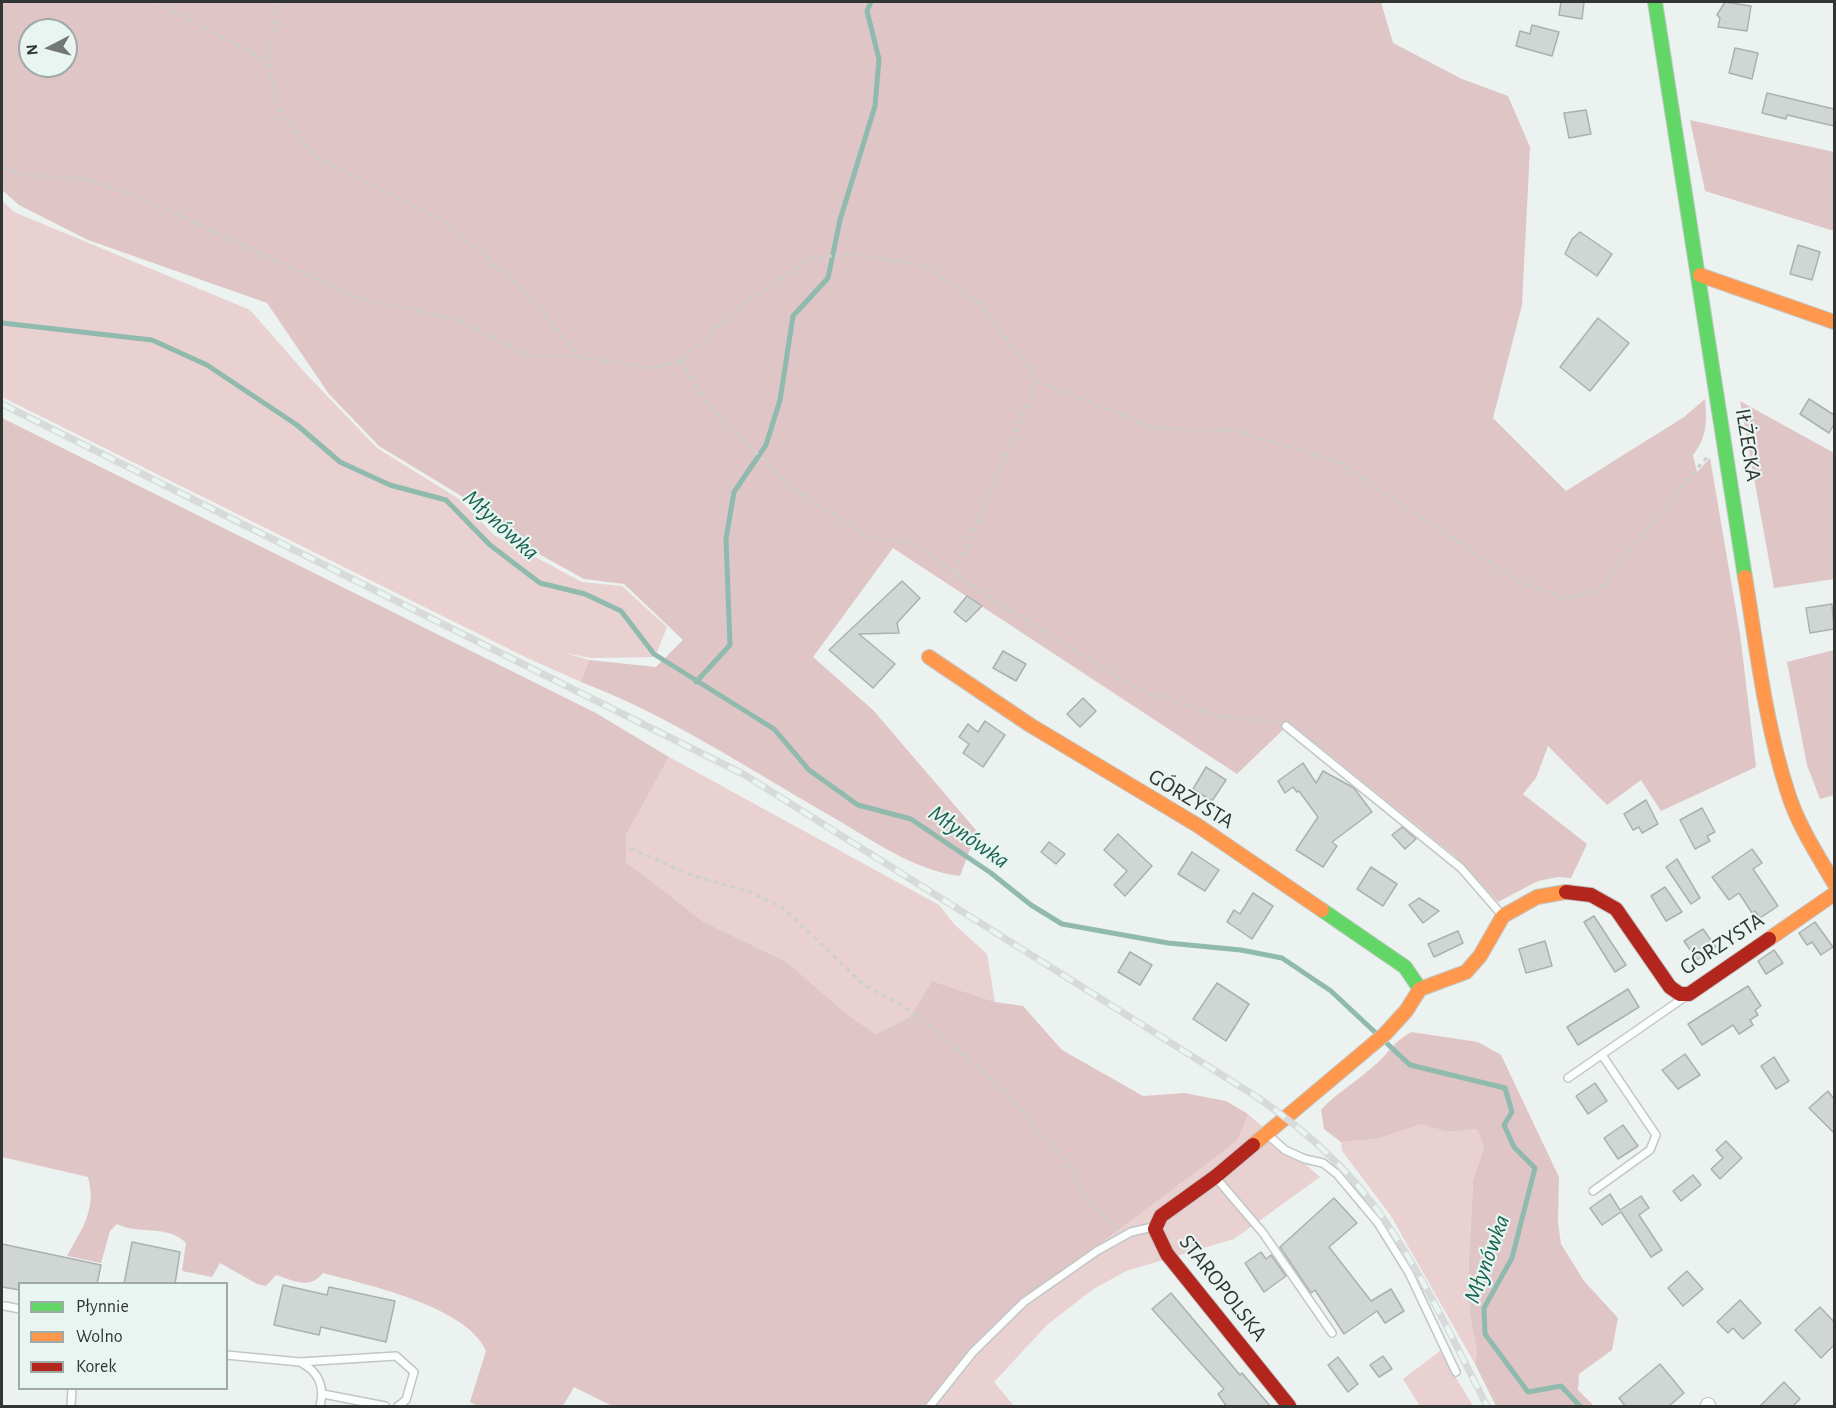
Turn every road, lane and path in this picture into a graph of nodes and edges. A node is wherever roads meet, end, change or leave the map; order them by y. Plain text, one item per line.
1 (156, 2) edge
2 (278, 2) edge
3 (1655, 2) edge
4 (268, 61) junction
5 (2, 169) edge
6 (1700, 275) junction
7 (1834, 322) edge
8 (580, 357) junction
9 (681, 361) junction
10 (1038, 381) junction
11 (1725, 437) junction
12 (955, 573) junction
13 (929, 657) dead end
14 (1286, 726) joint
15 (630, 848) dead end
16 (1834, 883) edge
17 (1834, 894) edge
18 (1503, 916) junction
19 (1420, 989) junction
20 (1689, 994) junction
21 (1602, 1055) junction
22 (1568, 1078) dead end
23 (1267, 1134) junction
24 (1215, 1177) junction
25 (1593, 1191) dead end
26 (1155, 1226) junction
27 (1131, 1232) junction
28 (5, 1306) dead end
29 (18, 1309) edge
30 (1332, 1333) dead end
31 (228, 1355) edge
32 (300, 1362) junction
33 (1455, 1369) dead end
34 (72, 1390) edge
35 (323, 1394) junction
36 (70, 1407) edge
37 (320, 1407) edge
38 (384, 1407) edge
39 (398, 1407) edge
40 (930, 1407) edge
41 (1289, 1407) edge

1 - 4 path
2 - 4 path
3 - 6 street, IŁŻECKA
4 - 8 path
5 - 8 path
6 - 7 street
6 - 11 street, IŁŻECKA
8 - 9 path
9 - 10 path
9 - 12 path
10 - 11 path
10 - 12 path
11 - 16 street, IŁŻECKA
12 - 14 path
13 - 19 street, GÓRZYSTA
14 - 18 lane
15 - 27 path
17 - 20 street, GÓRZYSTA
18 - 19 street
18 - 20 street, GÓRZYSTA
19 - 23 street
20 - 21 lane
21 - 22 lane
21 - 25 lane
23 - 24 street, STAROPOLSKA
23 - 33 lane
24 - 26 street, STAROPOLSKA
24 - 30 lane
26 - 27 lane
26 - 41 street, STAROPOLSKA
27 - 40 lane
28 - 29 lane
31 - 32 lane
32 - 35 lane
32 - 39 lane
34 - 36 lane
35 - 37 lane
35 - 38 lane

